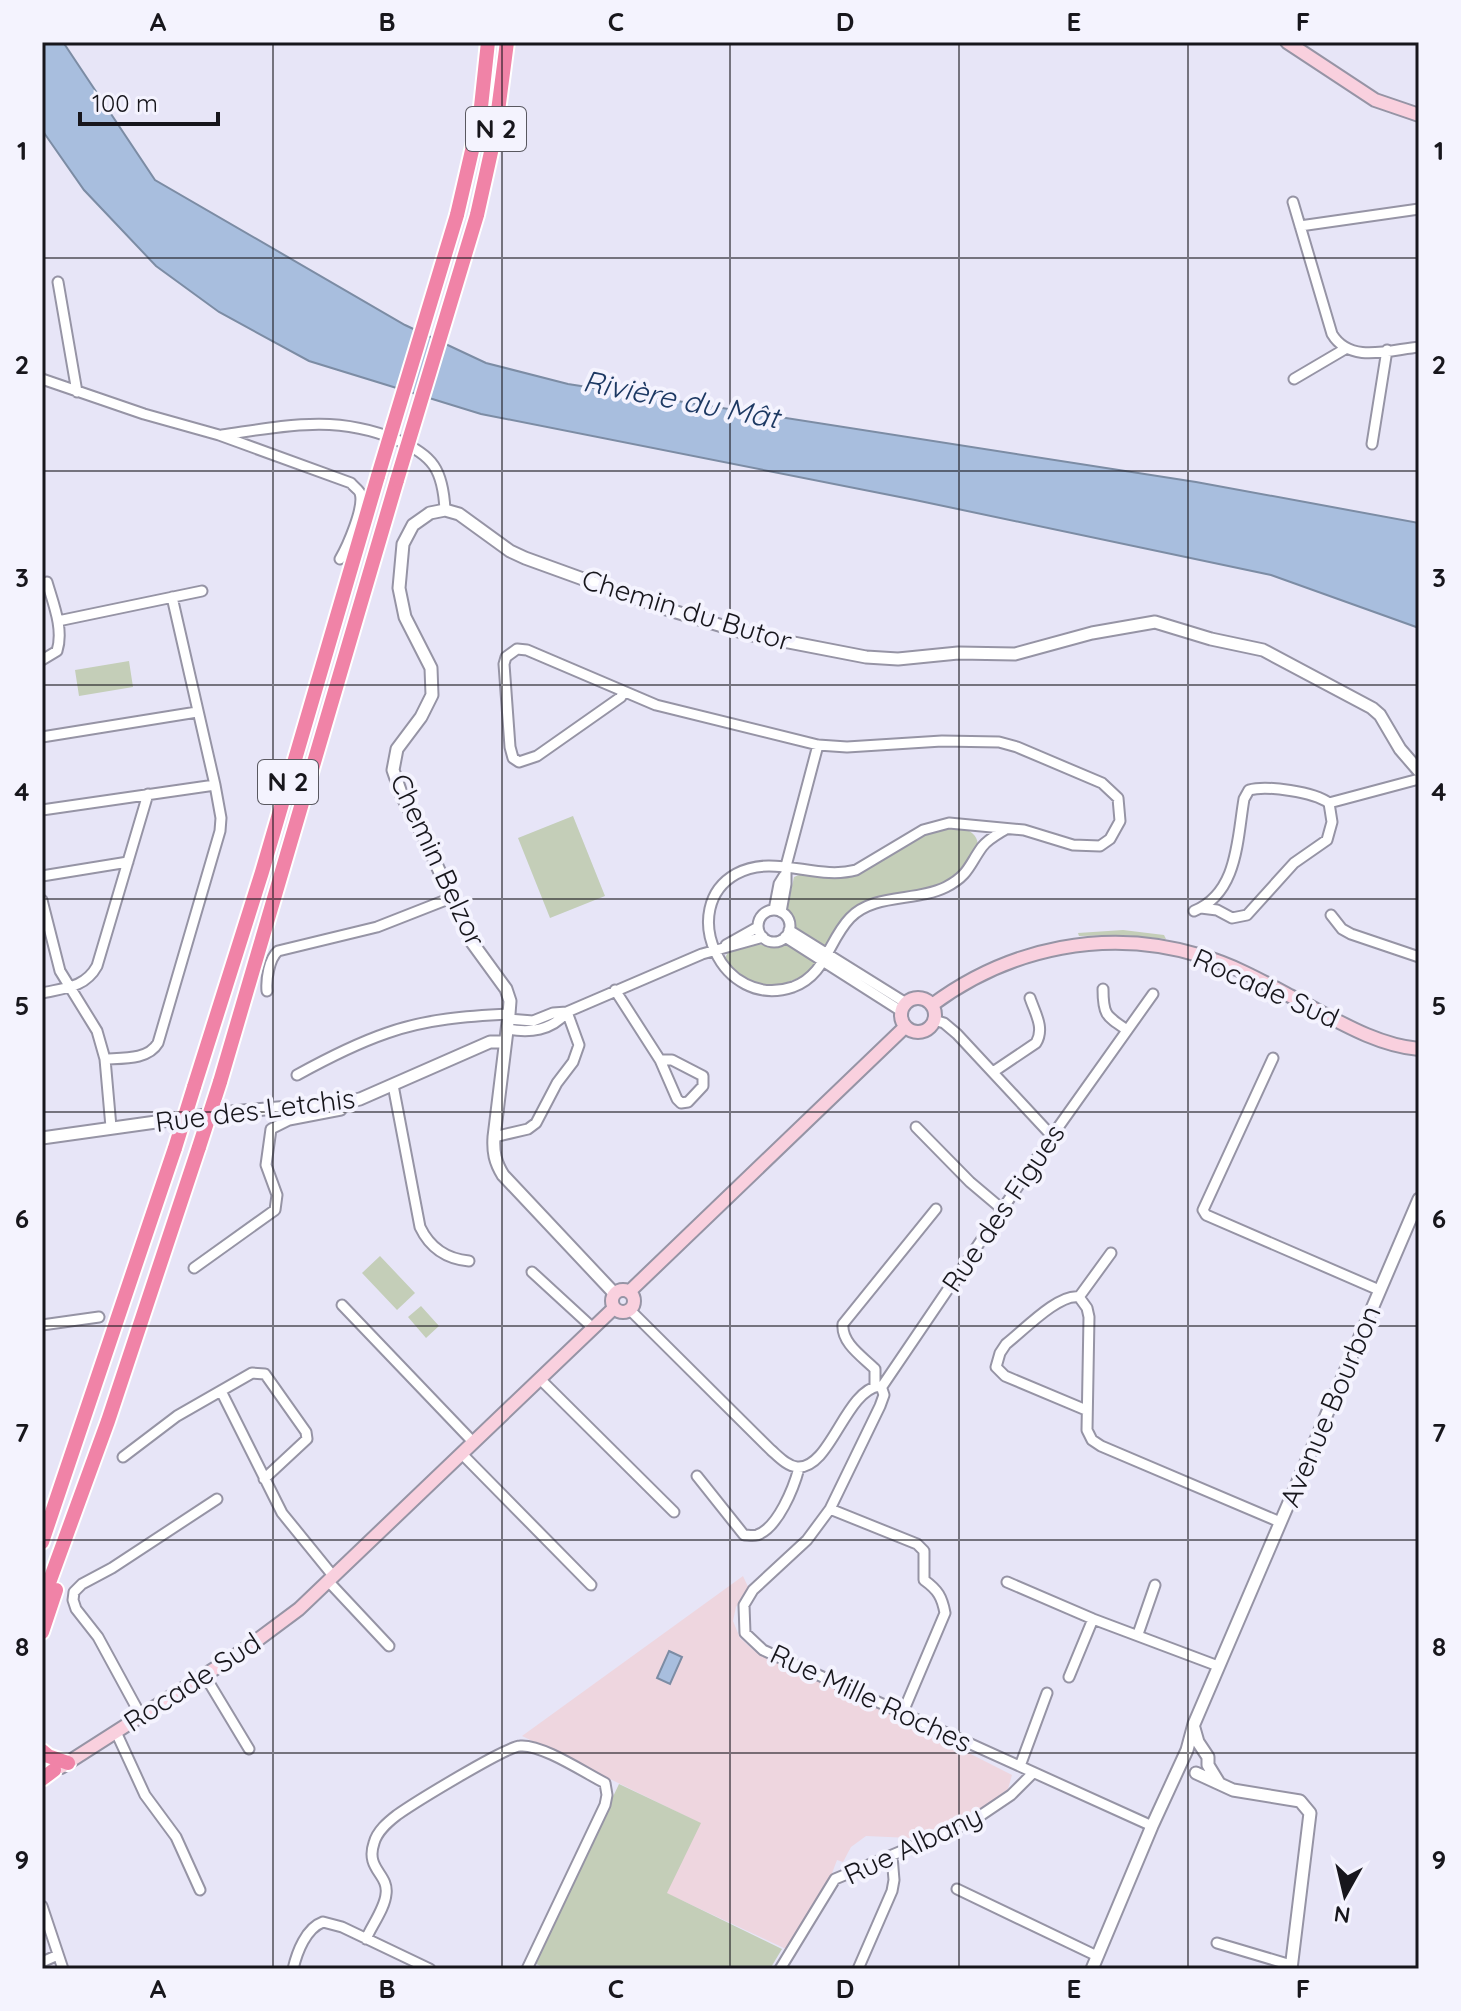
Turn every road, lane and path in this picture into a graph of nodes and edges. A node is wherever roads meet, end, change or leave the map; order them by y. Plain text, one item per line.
1 (488, 42) edge
2 (507, 42) edge
3 (1287, 42) edge
4 (1419, 115) edge
5 (1293, 202) dead end
6 (1419, 209) edge
7 (1300, 226) junction
8 (58, 282) dead end
9 (1419, 347) edge
10 (1345, 349) junction
11 (1387, 350) junction
12 (42, 379) edge
13 (1294, 379) dead end
14 (77, 392) junction
15 (219, 435) junction
16 (1372, 444) dead end
17 (445, 510) junction
18 (340, 559) dead end
19 (47, 582) dead end
20 (202, 591) dead end
21 (172, 597) junction
22 (58, 621) junction
23 (42, 660) edge
24 (623, 692) junction
25 (197, 712) junction
26 (42, 737) edge
27 (818, 745) junction
28 (1419, 771) edge
29 (1419, 779) edge
30 (215, 785) junction
31 (148, 794) junction
32 (1329, 803) junction
33 (42, 810) edge
34 (971, 825) junction
35 (1006, 829) junction
36 (982, 846) junction
37 (128, 862) junction
38 (785, 871) junction
39 (42, 876) edge
40 (451, 898) junction
41 (42, 900) edge
42 (778, 911) junction
43 (1331, 915) dead end
44 (45, 917) edge
45 (760, 932) junction
46 (787, 933) junction
47 (720, 949) junction
48 (1419, 957) edge
49 (826, 959) junction
50 (69, 987) junction
51 (1103, 989) dead end
52 (615, 990) junction
53 (267, 991) dead end
54 (42, 993) edge
55 (1153, 994) dead end
56 (1030, 998) dead end
57 (932, 1005) junction
58 (903, 1007) junction
59 (567, 1012) junction
60 (934, 1020) junction
61 (507, 1026) junction
62 (905, 1027) junction
63 (1127, 1030) junction
64 (1419, 1049) edge
65 (1273, 1058) dead end
66 (105, 1059) junction
67 (660, 1060) junction
68 (993, 1072) junction
69 (297, 1075) dead end
70 (393, 1085) junction
71 (346, 1102) junction
72 (111, 1127) junction
73 (916, 1127) dead end
74 (1052, 1136) junction
75 (494, 1137) junction
76 (42, 1138) edge
77 (1419, 1199) edge
78 (936, 1209) dead end
79 (1002, 1209) junction
80 (1111, 1253) dead end
81 (469, 1261) dead end
82 (194, 1268) dead end
83 (532, 1272) dead end
84 (1379, 1290) junction
85 (629, 1292) junction
86 (614, 1293) junction
87 (1079, 1297) junction
88 (342, 1305) dead end
89 (614, 1308) junction
90 (630, 1310) junction
91 (99, 1317) dead end
92 (42, 1325) edge
93 (593, 1328) junction
94 (540, 1379) junction
95 (878, 1387) junction
96 (222, 1393) junction
97 (1086, 1410) junction
98 (108, 1421) junction
99 (474, 1443) junction
100 (462, 1454) junction
101 (123, 1457) dead end
102 (799, 1468) junction
103 (697, 1476) dead end
104 (264, 1479) junction
105 (217, 1499) dead end
106 (830, 1509) junction
107 (674, 1512) dead end
108 (1280, 1522) junction
109 (42, 1542) edge
110 (332, 1580) junction
111 (1007, 1582) dead end
112 (591, 1585) dead end
113 (1155, 1585) dead end
114 (42, 1602) edge
115 (1093, 1619) junction
116 (42, 1632) edge
117 (1138, 1634) junction
118 (389, 1646) dead end
119 (1218, 1666) junction
120 (205, 1676) junction
121 (1069, 1677) dead end
122 (1047, 1693) dead end
123 (903, 1712) junction
124 (141, 1716) junction
125 (1193, 1727) junction
126 (116, 1732) junction
127 (249, 1749) dead end
128 (1203, 1750) junction
129 (42, 1751) edge
130 (1184, 1755) junction
131 (1208, 1765) junction
132 (1020, 1766) junction
133 (52, 1772) edge
134 (1033, 1773) junction
135 (1193, 1773) junction
136 (1174, 1780) junction
137 (1220, 1785) junction
138 (1152, 1826) junction
139 (892, 1856) junction
140 (957, 1889) dead end
141 (200, 1890) dead end
142 (42, 1906) edge
143 (366, 1939) junction
144 (1217, 1943) dead end
145 (58, 1955) junction
146 (1097, 1956) junction
147 (42, 1962) edge
148 (1291, 1967) edge
149 (63, 1969) edge
150 (293, 1969) edge
151 (430, 1969) edge
152 (527, 1969) edge
153 (780, 1969) edge
154 (858, 1969) edge
155 (1092, 1969) edge

1 - 109 highway, N 2, bridge
2 - 98 highway, N 2, bridge
3 - 4 main road
5 - 7 street
6 - 7 street
7 - 10 street
8 - 14 street
9 - 11 street
10 - 11 street
10 - 13 street
11 - 16 street
12 - 14 street
14 - 15 street
15 - 17 street
15 - 18 street
17 - 28 street, Chemin du Butor
17 - 40 street, Chemin Belzor
19 - 22 street
20 - 21 street
21 - 22 street
21 - 25 street
22 - 23 street
24 - 24 street
24 - 27 street
25 - 26 street
25 - 30 street
27 - 35 street
27 - 38 street
29 - 32 street
30 - 31 street
30 - 66 street
31 - 33 street
31 - 37 street
32 - 32 street
34 - 35 street
34 - 36 street
34 - 38 street
35 - 36 street
36 - 49 street
37 - 39 street
37 - 50 street
38 - 42 street
38 - 47 street
40 - 53 street
40 - 61 street, Chemin Belzor
41 - 44 street
42 - 45 street
42 - 46 street
43 - 48 street
44 - 50 street
45 - 46 street
45 - 47 street
46 - 49 street
47 - 49 street
47 - 52 street
49 - 58 street
50 - 54 street
50 - 66 street
51 - 63 street
52 - 59 street
52 - 67 street
55 - 63 street, Rue des Figues
56 - 68 street
57 - 58 main road
57 - 60 main road
57 - 64 main road, Rocade Sud
58 - 62 main road
59 - 61 street
59 - 75 street
60 - 62 main road
60 - 68 street
61 - 69 street, Rue des Letchis
61 - 70 street, Rue des Letchis
61 - 75 street, Chemin Belzor
62 - 85 main road
63 - 74 street, Rue des Figues
65 - 84 street, Avenue Bourbon
66 - 72 street
67 - 67 street
68 - 74 street
70 - 71 street, Rue des Letchis
70 - 81 street
71 - 72 street, Rue des Letchis
71 - 82 street
72 - 76 street, Rue des Letchis
73 - 79 street
74 - 79 street, Rue des Figues
75 - 86 street, Chemin Belzor
77 - 84 street, Avenue Bourbon
78 - 95 street
79 - 95 street, Rue des Figues
80 - 87 street
83 - 93 street
84 - 108 street, Avenue Bourbon
85 - 86 main road
85 - 90 main road
86 - 89 main road
87 - 97 street
87 - 97 street
88 - 99 street
89 - 90 main road
89 - 93 main road, Rocade Sud
90 - 102 street
91 - 92 street
93 - 94 main road, Rocade Sud
94 - 99 main road, Rocade Sud
94 - 107 street
95 - 102 street
95 - 106 street, Rue Mille Roches
96 - 101 street
96 - 104 street
96 - 104 street
97 - 108 street, Avenue Bourbon
98 - 114 highway, N 2
98 - 116 highway
99 - 100 main road, Rocade Sud
100 - 110 main road, Rocade Sud
100 - 112 street
102 - 103 street
104 - 110 street
105 - 124 street
106 - 123 street
106 - 123 street, Rue Mille Roches
108 - 119 street, Avenue Bourbon
110 - 118 street
110 - 120 main road, Rocade Sud
111 - 115 street
113 - 117 street
115 - 117 street
115 - 121 street
117 - 119 street
119 - 125 street, Avenue Bourbon
120 - 124 main road, Rocade Sud
120 - 127 street
122 - 132 street
123 - 132 street, Rue Mille Roches
124 - 126 main road, Rocade Sud
125 - 128 street
125 - 130 street, Avenue Bourbon
126 - 133 main road, Rocade Sud
126 - 141 street
128 - 130 street
128 - 131 street
129 - 133 highway
130 - 135 street
130 - 136 street, Avenue Bourbon
131 - 135 street
131 - 137 street
132 - 134 street, Rue Mille Roches
134 - 138 street, Rue Mille Roches
134 - 139 street, Rue Albany
135 - 136 street
135 - 137 street
136 - 138 street, Avenue Bourbon
137 - 148 street
138 - 146 street, Avenue Bourbon
139 - 153 street, Rue Albany
139 - 154 street
140 - 146 street
142 - 145 street
143 - 150 street
143 - 151 street
143 - 152 street
144 - 148 street
145 - 147 street
145 - 149 street
146 - 155 street, Avenue Bourbon

